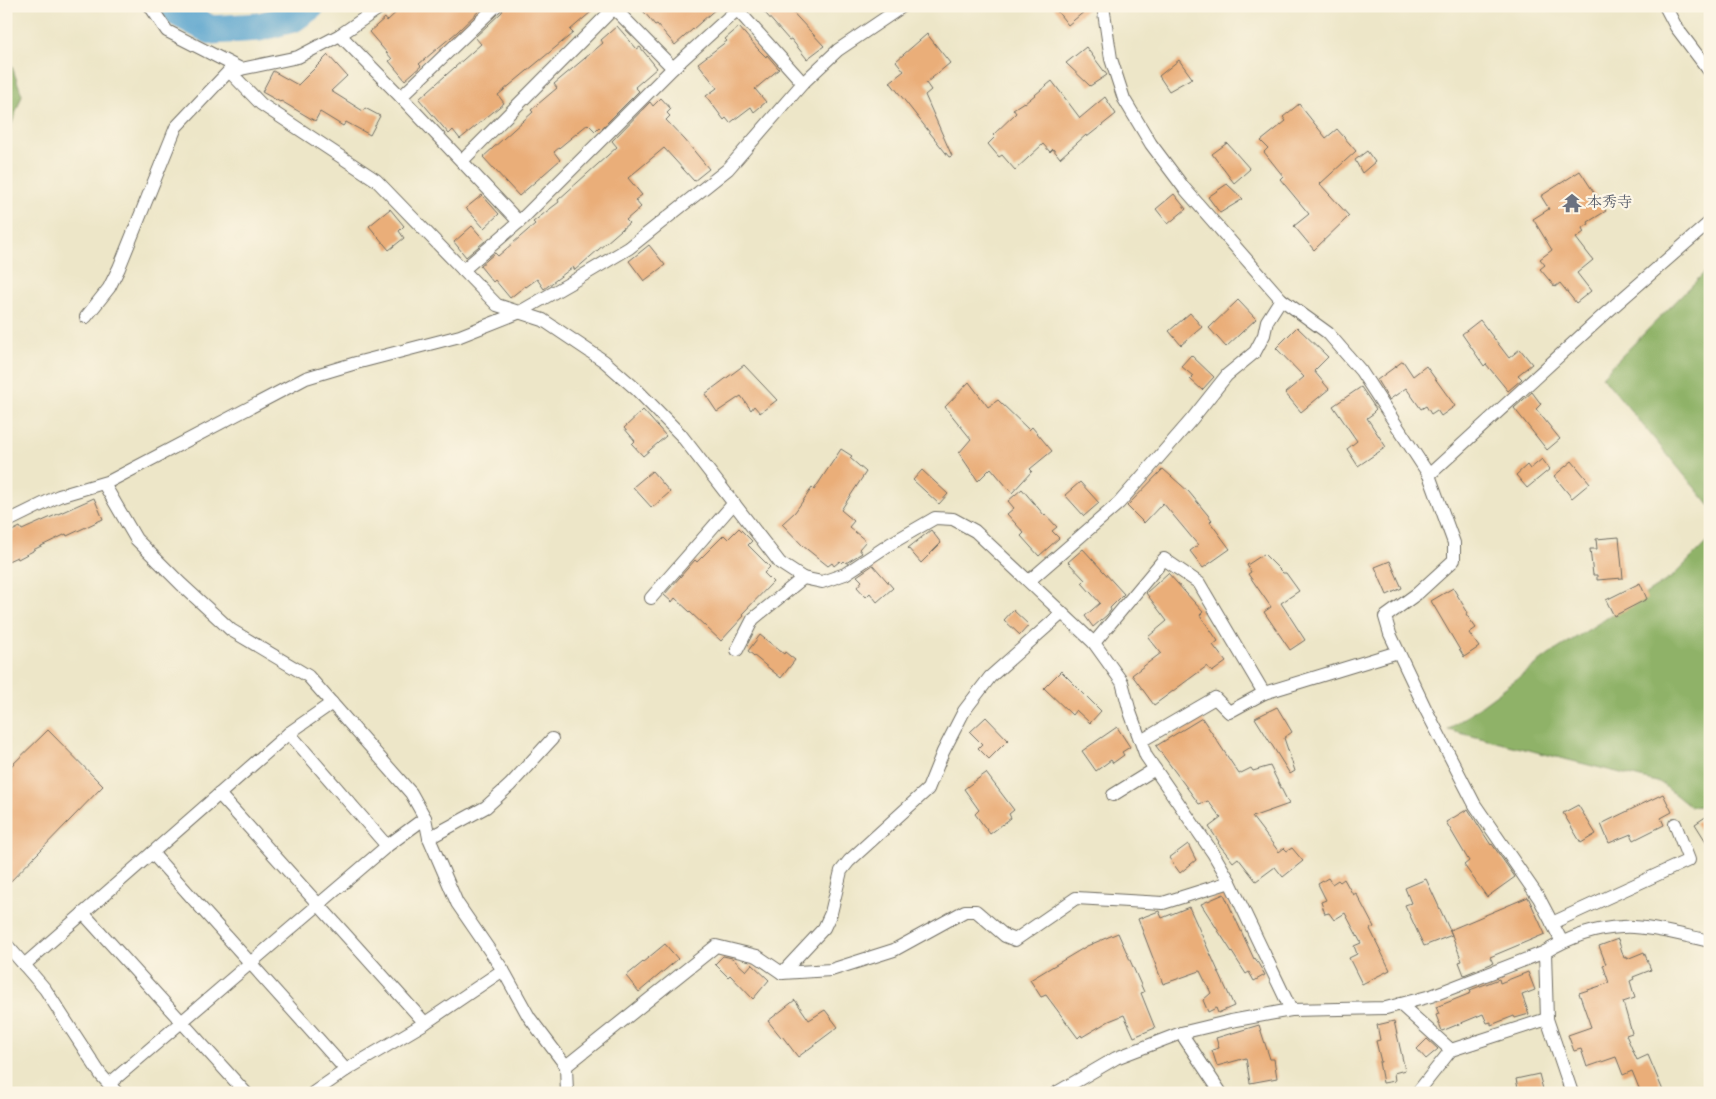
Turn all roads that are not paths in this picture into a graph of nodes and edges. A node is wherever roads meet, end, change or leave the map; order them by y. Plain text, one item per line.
1 (150, 6) edge
2 (382, 6) edge
3 (496, 6) edge
4 (903, 6) edge
5 (1103, 6) edge
6 (1665, 6) edge
7 (613, 7) edge
8 (738, 8) edge
9 (340, 36) junction
10 (673, 68) junction
11 (235, 70) junction
12 (1710, 72) edge
13 (803, 83) junction
14 (402, 97) junction
15 (462, 162) junction
16 (519, 222) junction
17 (1710, 222) edge
18 (463, 270) junction
19 (1281, 299) junction
20 (518, 313) junction
21 (86, 317) dead end
22 (1429, 475) junction
23 (104, 484) junction
24 (734, 502) junction
25 (6, 522) edge
26 (803, 578) junction
27 (1029, 580) junction
28 (651, 598) dead end
29 (1061, 614) junction
30 (1094, 643) junction
31 (737, 650) dead end
32 (1398, 652) junction
33 (1264, 693) junction
34 (332, 703) junction
35 (289, 733) junction
36 (552, 740) dead end
37 (1141, 741) junction
38 (1155, 769) junction
39 (219, 794) junction
40 (1114, 795) dead end
41 (425, 818) junction
42 (1675, 824) dead end
43 (429, 838) junction
44 (387, 846) junction
45 (152, 853) junction
46 (1230, 882) junction
47 (318, 905) junction
48 (83, 913) junction
49 (1552, 923) junction
50 (1710, 941) edge
51 (1562, 942) junction
52 (6, 944) edge
53 (1545, 952) junction
54 (250, 963) junction
55 (24, 964) junction
56 (503, 970) junction
57 (782, 973) junction
58 (1400, 1004) junction
59 (1291, 1010) junction
60 (1547, 1019) junction
61 (182, 1022) junction
62 (425, 1023) junction
63 (1181, 1033) junction
64 (1451, 1050) junction
65 (566, 1066) junction
66 (346, 1070) junction
67 (113, 1088) edge
68 (246, 1093) edge
69 (313, 1093) edge
70 (567, 1093) edge
71 (1056, 1093) edge
72 (1221, 1093) edge
73 (1417, 1093) edge
74 (1572, 1093) edge

1 - 11 street
2 - 9 street
3 - 14 street
4 - 13 street
5 - 19 street
6 - 12 street
7 - 10 street
7 - 15 street
8 - 10 street
8 - 13 street
9 - 11 street
9 - 14 street
10 - 16 street
11 - 18 street
11 - 21 street
13 - 20 street
14 - 15 street
15 - 16 street
16 - 18 street
17 - 22 street
18 - 20 street
19 - 22 street
19 - 27 street
20 - 23 street
20 - 24 street
22 - 32 street
23 - 25 street
23 - 34 street
24 - 26 street
24 - 28 street
26 - 27 street
26 - 31 street
27 - 29 street
29 - 30 street
29 - 57 street
30 - 33 street
30 - 37 street
32 - 33 street
32 - 49 street
33 - 37 street
34 - 35 street
34 - 41 street
35 - 39 street
35 - 44 street
36 - 43 street
37 - 38 street
38 - 40 street
38 - 46 street
39 - 45 street
39 - 47 street
41 - 43 street
41 - 44 street
42 - 49 street
43 - 56 street
44 - 47 street
45 - 48 street
45 - 54 street
46 - 57 street
46 - 59 street
47 - 54 street
47 - 62 street
48 - 55 street
48 - 61 street
49 - 51 street
50 - 51 street
51 - 53 street
52 - 55 street
53 - 58 street
53 - 60 street
54 - 61 street
54 - 66 street
55 - 67 street
56 - 62 street
56 - 65 street
57 - 65 street
58 - 59 street
58 - 64 street
59 - 63 street
60 - 64 street
60 - 74 street
61 - 67 street
61 - 68 street
62 - 66 street
63 - 71 street
63 - 72 street
64 - 73 street
65 - 70 street
66 - 69 street

